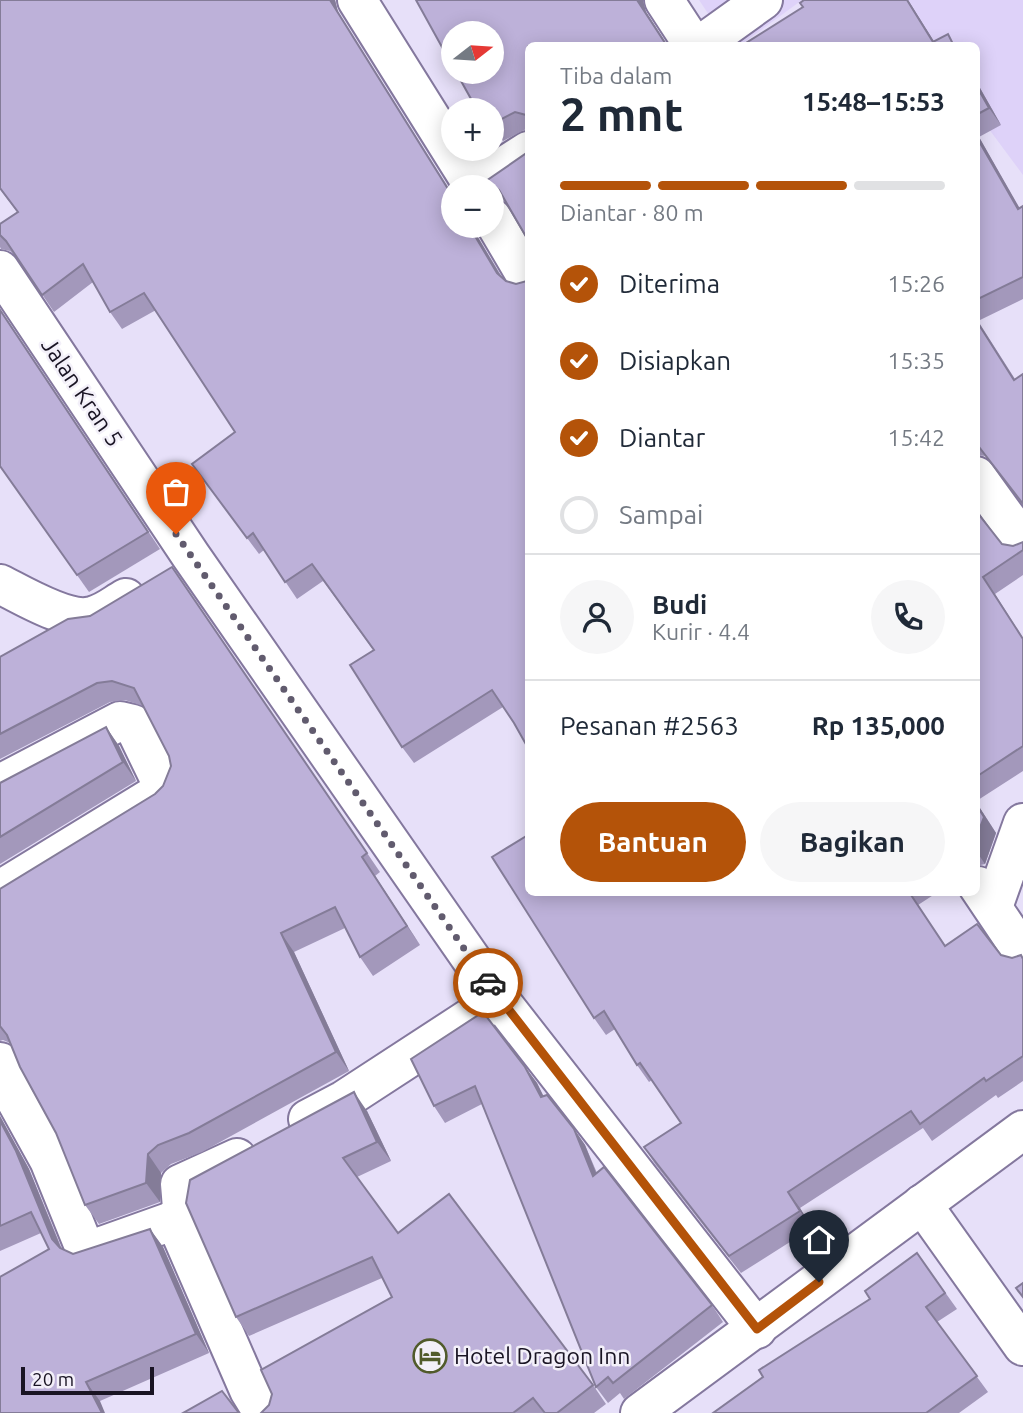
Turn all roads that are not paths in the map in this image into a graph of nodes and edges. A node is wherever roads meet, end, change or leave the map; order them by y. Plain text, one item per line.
1 (357, 0) edge
2 (664, 0) edge
3 (763, 0) edge
4 (694, 42) edge
5 (703, 42) edge
6 (525, 153) edge
7 (466, 175) edge
8 (491, 175) edge
9 (504, 238) edge
10 (0, 270) edge
11 (525, 274) edge
12 (980, 481) edge
13 (1023, 541) edge
14 (191, 556) junction
15 (0, 584) edge
16 (0, 784) edge
17 (1023, 823) edge
18 (0, 890) edge
19 (985, 896) edge
20 (1023, 953) edge
21 (499, 999) junction
22 (0, 1062) edge
23 (1023, 1130) edge
24 (922, 1204) junction
25 (175, 1220) junction
26 (757, 1329) junction
27 (1023, 1346) edge
28 (263, 1413) edge
29 (640, 1413) edge

1 - 7 street
2 - 4 street
3 - 5 street
6 - 8 street
9 - 11 street
10 - 14 street, Jalan Kran 5
12 - 13 street
14 - 15 street
14 - 21 street, Jalan Kran 5
16 - 18 street
17 - 19 street
19 - 20 street
21 - 25 street
21 - 26 street, Jalan Kran 5
22 - 25 street
23 - 24 street
24 - 26 street
24 - 27 street
25 - 28 street
26 - 29 street

